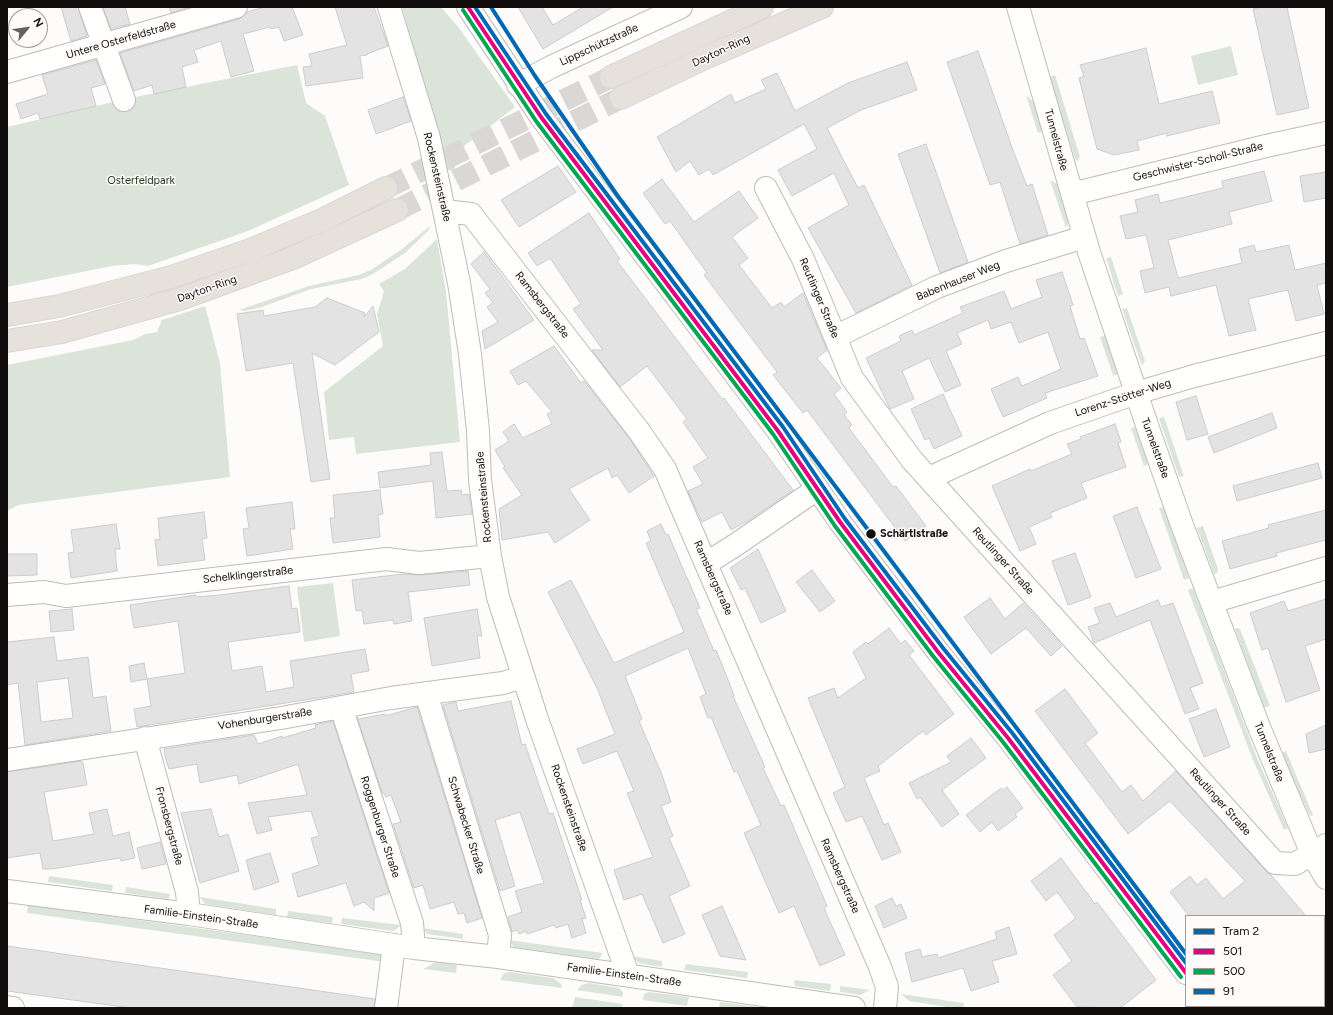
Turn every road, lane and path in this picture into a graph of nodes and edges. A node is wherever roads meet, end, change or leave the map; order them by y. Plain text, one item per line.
1 (90, 7) edge
2 (236, 7) edge
3 (389, 7) edge
4 (468, 7) edge
5 (681, 7) edge
6 (762, 7) edge
7 (822, 7) edge
8 (1018, 7) edge
9 (103, 44) junction
10 (7, 72) edge
11 (611, 77) tunnel mouth
12 (518, 85) junction
13 (621, 98) tunnel mouth
14 (124, 100) dead end
15 (1326, 133) edge
16 (386, 188) tunnel mouth
17 (766, 188) dead end
18 (1072, 194) junction
19 (397, 210) tunnel mouth
20 (445, 211) junction
21 (1084, 237) junction
22 (7, 315) edge
23 (836, 336) junction
24 (7, 342) edge
25 (1326, 343) edge
26 (1136, 393) junction
27 (929, 478) junction
28 (817, 489) junction
29 (490, 556) junction
30 (706, 563) junction
31 (1326, 568) edge
32 (7, 594) edge
33 (1212, 602) junction
34 (523, 677) junction
35 (426, 693) junction
36 (341, 707) junction
37 (145, 738) junction
38 (7, 760) edge
39 (1319, 850) edge
40 (1326, 878) edge
41 (7, 891) edge
42 (189, 914) junction
43 (404, 946) junction
44 (498, 957) junction
45 (1185, 972) edge
46 (628, 975) junction
47 (7, 1007) edge
48 (13, 1008) edge
49 (386, 1008) edge
50 (854, 1008) edge
51 (885, 1008) edge

1 - 9 street
2 - 9 street, Untere Osterfeldstraße
3 - 20 street, Rockensteinstraße
4 - 12 street
5 - 12 street, Lippschützstraße
6 - 11 highway, Dayton-Ring
7 - 13 highway, Dayton-Ring
8 - 18 street, Tunnelstraße
9 - 10 street, Untere Osterfeldstraße
9 - 14 street
12 - 28 street
15 - 18 street, Geschwister-Scholl-Straße
16 - 22 highway, Dayton-Ring
17 - 23 street, Reutlinger Straße
18 - 21 street, Tunnelstraße
19 - 24 highway, Dayton-Ring
20 - 29 street, Rockensteinstraße
20 - 30 street, Ramsbergstraße
21 - 23 street, Babenhauser Weg
21 - 26 street, Tunnelstraße
23 - 27 street, Reutlinger Straße
25 - 26 street, Lorenz-Stötter-Weg
26 - 27 street, Lorenz-Stötter-Weg
26 - 33 street, Tunnelstraße
27 - 39 street, Reutlinger Straße
28 - 30 street
28 - 45 street
29 - 32 street, Schelklingerstraße
29 - 34 street, Rockensteinstraße
30 - 51 street, Ramsbergstraße
31 - 33 street
33 - 39 street, Tunnelstraße
34 - 35 street, Vohenburgerstraße
34 - 46 street, Rockensteinstraße
35 - 36 street, Vohenburgerstraße
35 - 44 street, Schwabecker Straße
36 - 37 street, Vohenburgerstraße
36 - 43 street, Roggenburger Straße
37 - 38 street, Vohenburgerstraße
37 - 42 street, Fronsbergstraße
39 - 40 street, Tunnelstraße
41 - 42 street, Familie-Einstein-Straße
42 - 43 street, Familie-Einstein-Straße
43 - 44 street, Familie-Einstein-Straße
43 - 49 street
44 - 46 street, Familie-Einstein-Straße
46 - 50 street, Familie-Einstein-Straße
47 - 48 street

